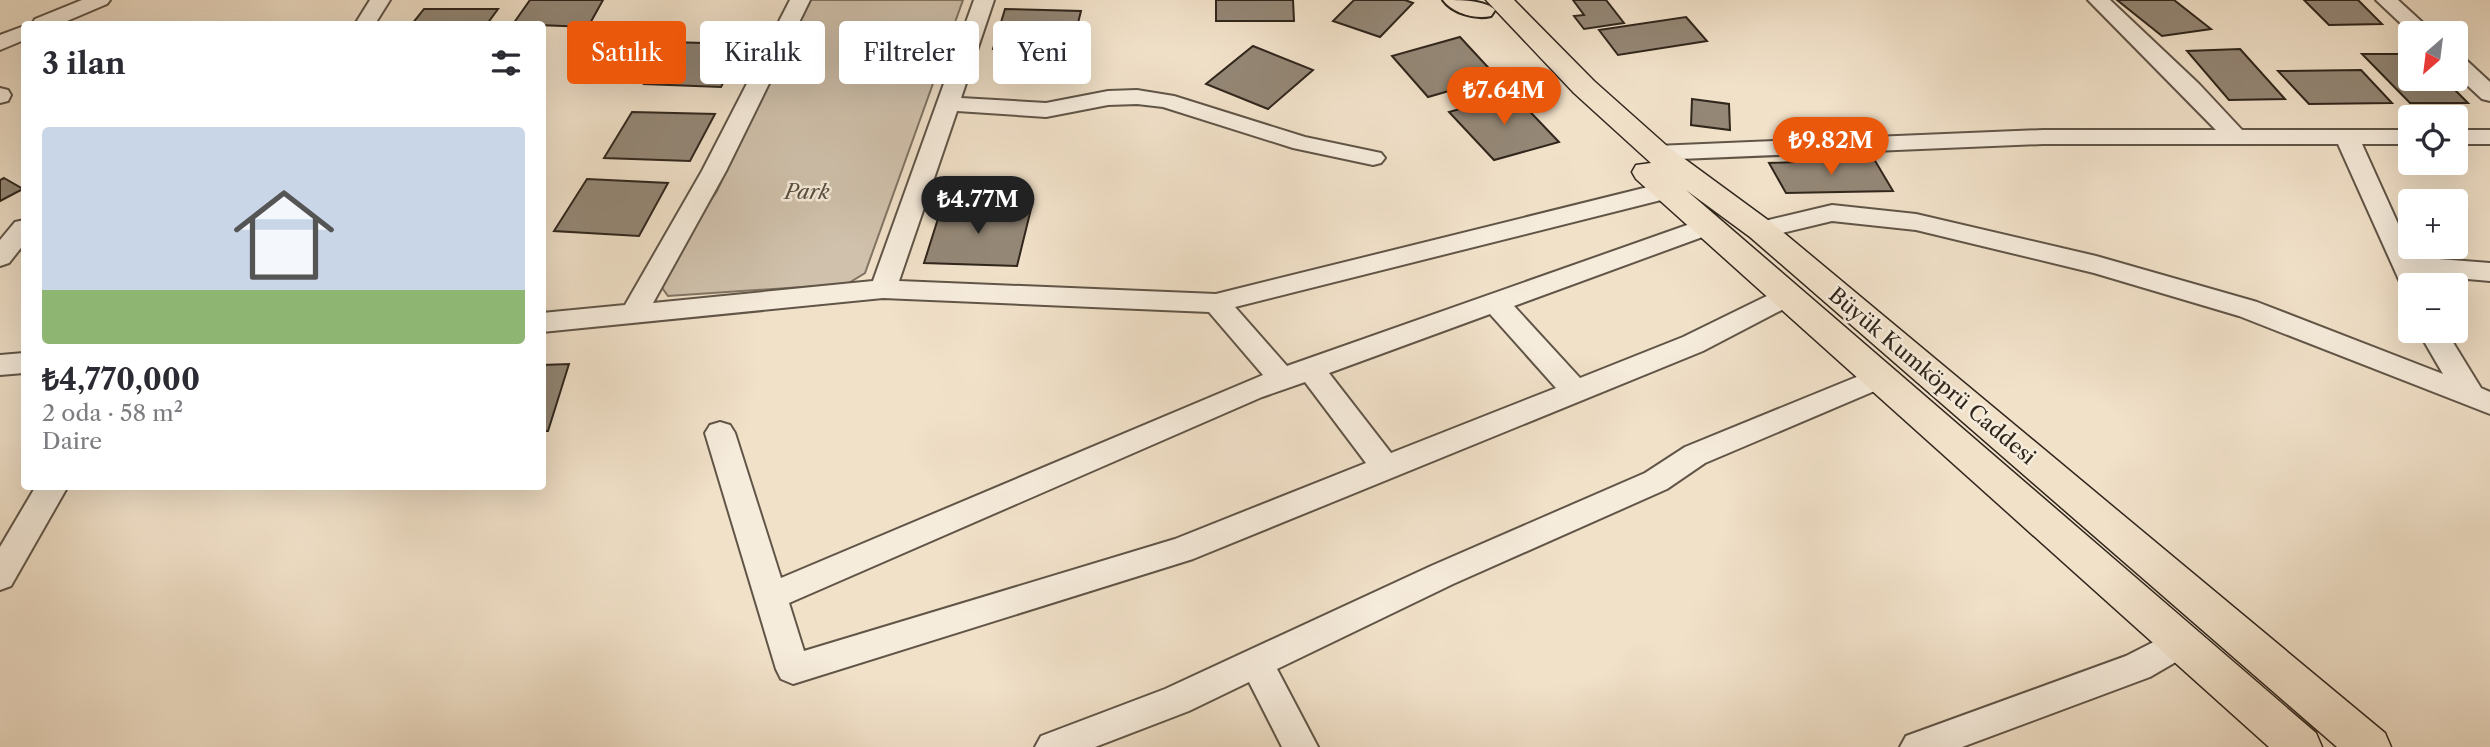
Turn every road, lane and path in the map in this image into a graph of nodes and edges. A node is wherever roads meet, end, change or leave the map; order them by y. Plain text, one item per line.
1 (100, 0) edge
2 (380, 0) edge
3 (800, 0) edge
4 (984, 0) edge
5 (2098, 0) edge
6 (2386, 0) edge
7 (1486, 2) edge
8 (50, 21) edge
9 (367, 21) edge
10 (2410, 21) edge
11 (21, 34) edge
12 (0, 43) edge
13 (2468, 74) edge
14 (2490, 94) edge
15 (948, 104) junction
16 (2236, 137) junction
17 (2398, 137) edge
18 (2468, 137) edge
19 (2490, 137) edge
20 (2347, 138) junction
21 (1656, 153) junction
22 (1373, 158) dead end
23 (1668, 190) junction
24 (1707, 226) junction
25 (1761, 230) junction
26 (21, 232) edge
27 (0, 257) edge
28 (2490, 272) edge
29 (2408, 273) edge
30 (2463, 273) edge
31 (883, 289) junction
32 (1788, 296) junction
33 (1495, 302) junction
34 (1216, 303) junction
35 (633, 315) junction
36 (546, 323) edge
37 (2441, 343) edge
38 (21, 363) edge
39 (0, 365) edge
40 (1310, 369) junction
41 (1881, 377) junction
42 (1282, 379) junction
43 (1575, 391) junction
44 (2481, 400) edge
45 (720, 433) dead end
46 (1385, 467) junction
47 (51, 490) edge
48 (0, 577) edge
49 (770, 597) junction
50 (2180, 642) junction
51 (1256, 662) junction
52 (1053, 747) edge
53 (1300, 747) edge
54 (1918, 747) edge
55 (2300, 747) edge
56 (2369, 747) edge

1 - 8 street
2 - 9 street
3 - 35 street
4 - 15 street
5 - 16 street
6 - 10 street
7 - 21 main road, Büyük Kumköprü Caddesi
7 - 23 main road, Büyük Kumköprü Caddesi
11 - 12 street
13 - 14 street
15 - 22 street
15 - 31 street
16 - 20 street
16 - 21 street
17 - 20 street
18 - 19 street
20 - 29 street
21 - 25 main road, Büyük Kumköprü Caddesi
23 - 24 main road, Büyük Kumköprü Caddesi
23 - 34 street
24 - 32 main road, Büyük Kumköprü Caddesi
24 - 33 street
25 - 44 street
25 - 56 main road, Büyük Kumköprü Caddesi
26 - 27 street
28 - 30 street
31 - 34 street
31 - 35 street
32 - 41 main road, Büyük Kumköprü Caddesi
32 - 43 street
33 - 40 street
33 - 43 street
34 - 42 street
35 - 36 street
37 - 44 street
38 - 39 street
40 - 42 street
40 - 46 street
41 - 50 main road, Büyük Kumköprü Caddesi
41 - 51 street
42 - 49 street
43 - 46 street
45 - 49 street
46 - 49 street
47 - 48 street
50 - 54 street
50 - 55 main road, Büyük Kumköprü Caddesi
51 - 52 street
51 - 53 street

